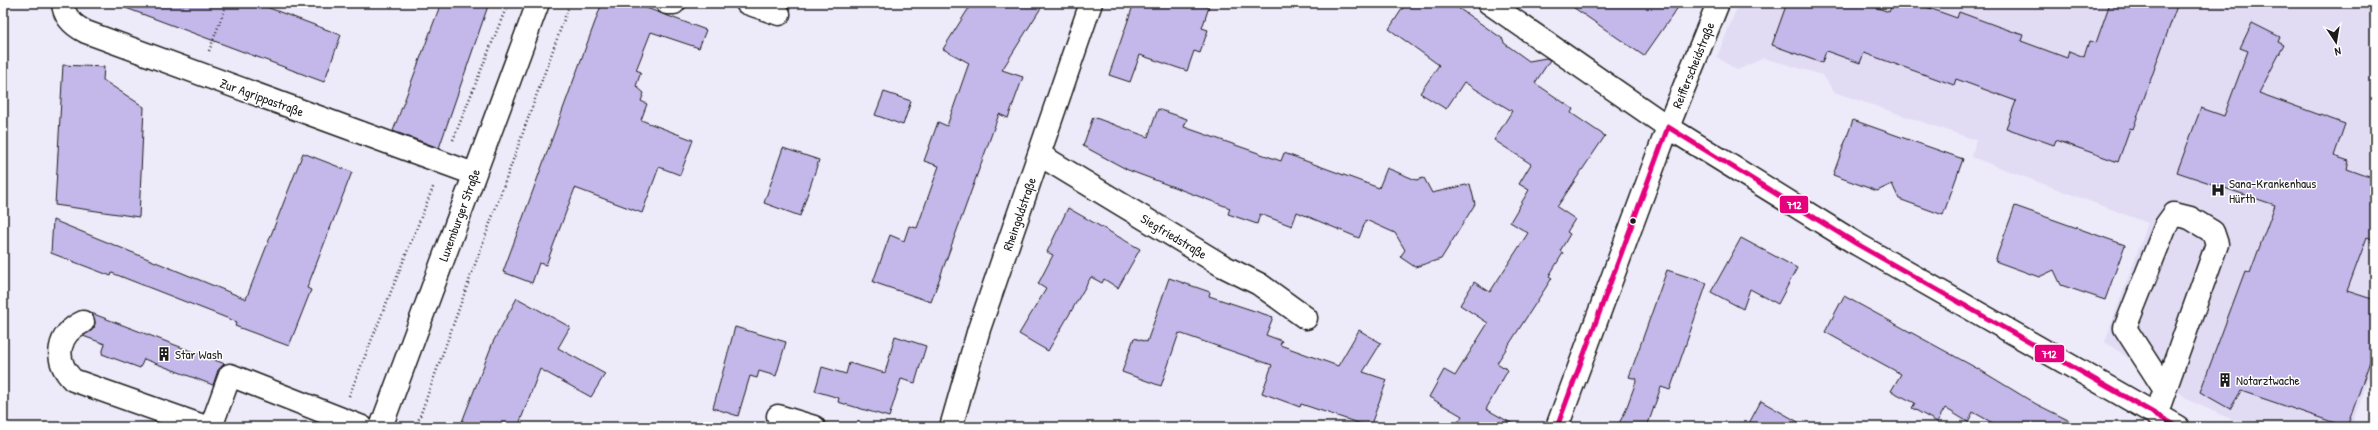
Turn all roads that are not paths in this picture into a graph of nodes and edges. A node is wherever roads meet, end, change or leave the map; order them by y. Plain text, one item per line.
1 (63, 3) edge
2 (538, 3) edge
3 (667, 3) edge
4 (674, 3) edge
5 (747, 3) edge
6 (1091, 3) edge
7 (1489, 3) edge
8 (1718, 3) edge
9 (778, 14) dead end
10 (1668, 127) junction
11 (1040, 155) junction
12 (474, 174) junction
13 (1306, 318) dead end
14 (83, 322) dead end
15 (2165, 390) junction
16 (2156, 415) junction
17 (778, 416) dead end
18 (206, 427) edge
19 (211, 427) edge
20 (362, 427) edge
21 (381, 427) edge
22 (814, 427) edge
23 (951, 427) edge
24 (1558, 427) edge
25 (2178, 427) edge

1 - 12 street, Zur Agrippastraße
2 - 12 street, Luxemburger Straße
3 - 4 street
5 - 9 street
6 - 11 street, Rheingoldstraße
7 - 10 street
8 - 10 street, Reifferscheidstraße
10 - 16 street
10 - 24 street, Reifferscheidstraße
11 - 13 street, Siegfriedstraße
11 - 23 street, Rheingoldstraße
12 - 21 street, Luxemburger Straße
14 - 18 street
15 - 15 street
15 - 16 street
16 - 25 street
17 - 22 street
19 - 20 street

